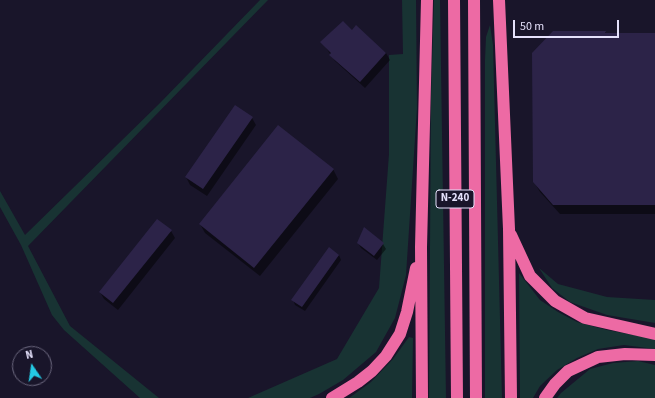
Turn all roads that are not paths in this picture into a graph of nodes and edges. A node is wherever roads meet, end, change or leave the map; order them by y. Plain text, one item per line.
1 (427, 0) edge
2 (454, 0) edge
3 (474, 0) edge
4 (500, 0) edge
5 (509, 229) junction
6 (421, 247) junction
7 (655, 334) edge
8 (655, 355) edge
9 (332, 398) edge
10 (422, 398) edge
11 (457, 398) edge
12 (476, 398) edge
13 (510, 398) edge
14 (545, 398) edge

1 - 6 highway
2 - 11 highway, N-240
3 - 12 highway, N-240
4 - 5 highway
5 - 7 highway
5 - 13 highway
6 - 9 highway
6 - 10 highway
8 - 14 highway

